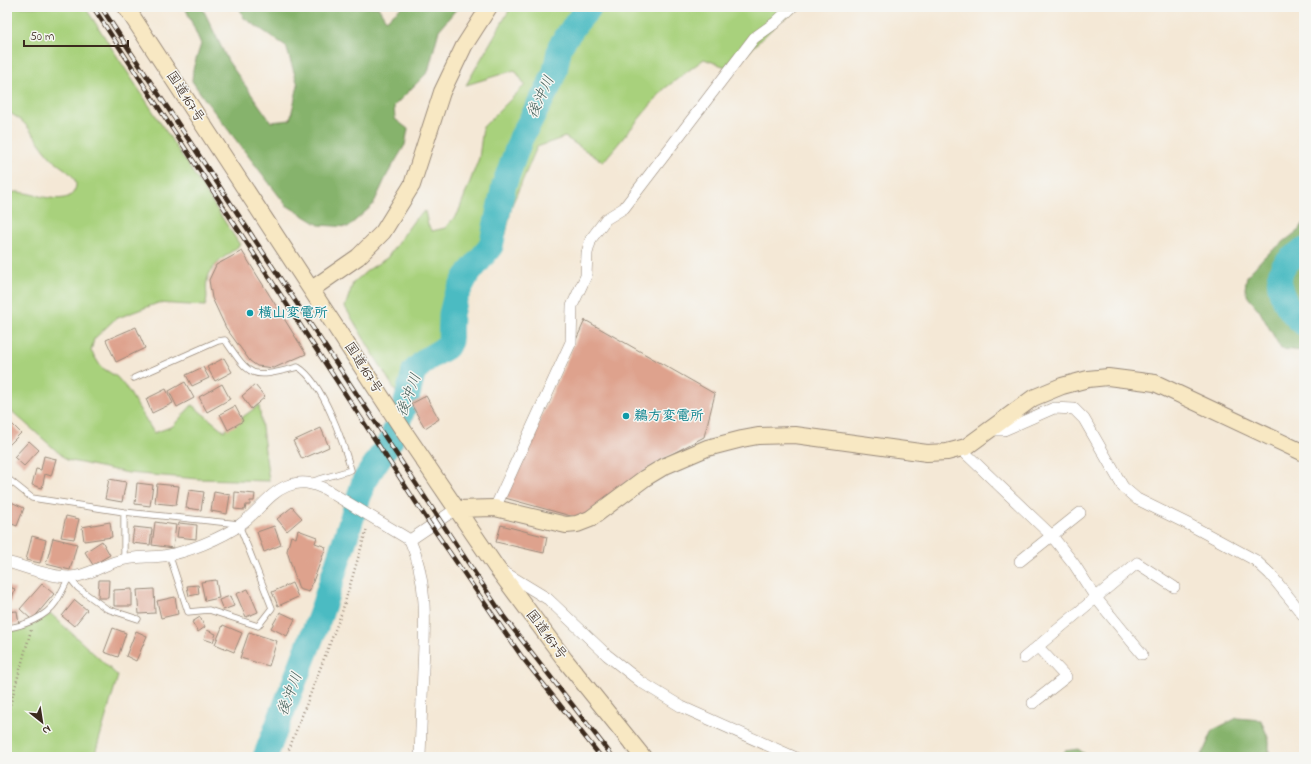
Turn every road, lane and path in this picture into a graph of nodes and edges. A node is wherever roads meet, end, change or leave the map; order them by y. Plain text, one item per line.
1 (126, 7) edge
2 (489, 7) edge
3 (792, 7) edge
4 (312, 289) junction
5 (134, 378) dead end
6 (989, 430) junction
7 (961, 449) junction
8 (1304, 453) edge
9 (7, 478) edge
10 (310, 482) junction
11 (456, 508) junction
12 (495, 508) junction
13 (124, 512) junction
14 (1080, 513) dead end
15 (372, 517) junction
16 (240, 525) junction
17 (1052, 536) junction
18 (410, 540) junction
19 (170, 554) junction
20 (124, 560) junction
21 (1020, 561) dead end
22 (7, 562) edge
23 (496, 567) junction
24 (69, 577) junction
25 (1174, 587) dead end
26 (1096, 598) junction
27 (1304, 616) edge
28 (35, 618) junction
29 (138, 619) dead end
30 (7, 628) edge
31 (1038, 647) junction
32 (1142, 654) dead end
33 (1024, 658) dead end
34 (1033, 703) dead end
35 (7, 716) edge
36 (286, 757) edge
37 (420, 757) edge
38 (643, 757) edge
39 (794, 757) edge

1 - 4 street, 国道167号
2 - 4 street
3 - 12 street
4 - 11 street, 国道167号
5 - 10 lane
6 - 7 street
6 - 8 street
6 - 27 street
7 - 12 street
7 - 17 street
9 - 13 lane
10 - 15 street
10 - 16 street
11 - 12 street
11 - 18 street
11 - 23 street, 国道167号
13 - 16 lane
13 - 20 lane
14 - 17 street
15 - 18 street
15 - 36 path
16 - 19 street
16 - 19 lane
17 - 21 street
17 - 26 street
18 - 37 street
19 - 20 street
20 - 24 street
22 - 24 street
23 - 38 street, 国道167号
23 - 39 street
24 - 28 lane
24 - 29 lane
25 - 26 street
26 - 31 street
26 - 32 street
28 - 30 lane
28 - 35 path
31 - 33 street
31 - 34 street

